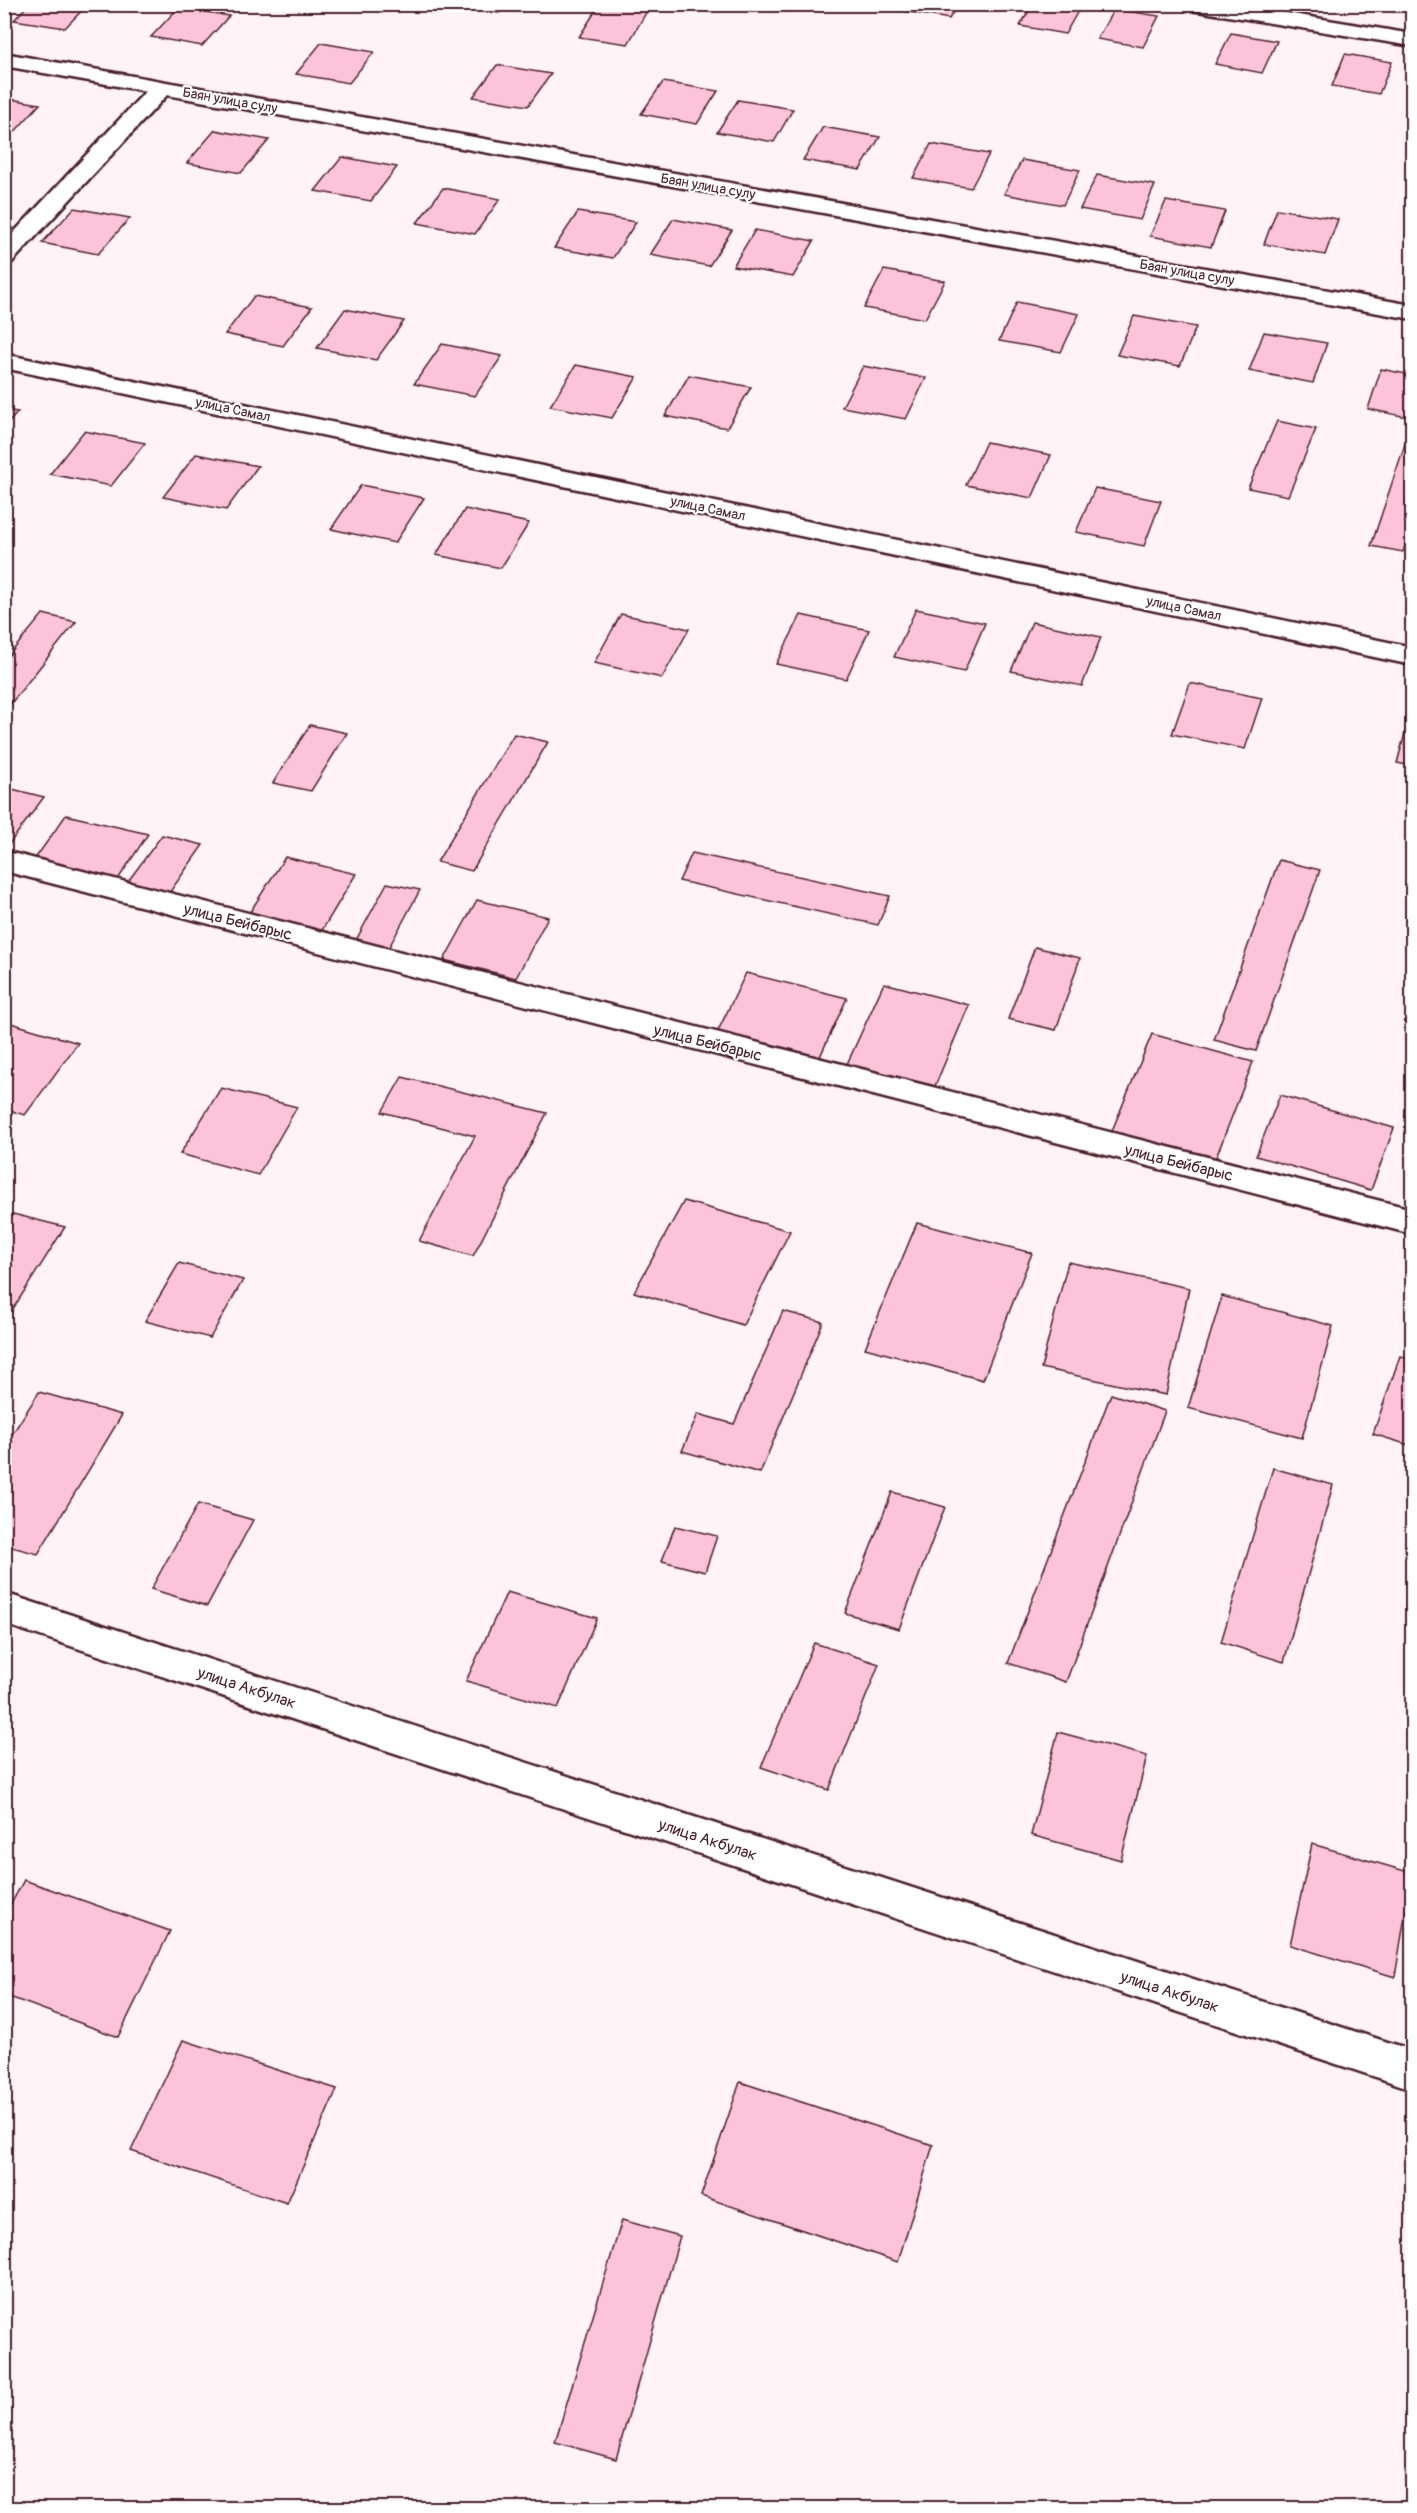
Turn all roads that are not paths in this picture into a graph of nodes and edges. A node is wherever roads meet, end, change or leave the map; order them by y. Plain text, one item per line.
1 (1191, 4) edge
2 (1413, 40) edge
3 (4, 58) edge
4 (161, 88) junction
5 (4, 258) edge
6 (1413, 312) edge
7 (4, 361) edge
8 (1413, 656) edge
9 (4, 861) edge
10 (1413, 1222) edge
11 (4, 1608) edge
12 (1413, 2070) edge

1 - 2 street
3 - 4 street, Баян улица сулу
4 - 5 street
4 - 6 street, Баян улица сулу
7 - 8 street, улица Самал
9 - 10 street, улица Бейбарыс
11 - 12 street, улица Акбулак

